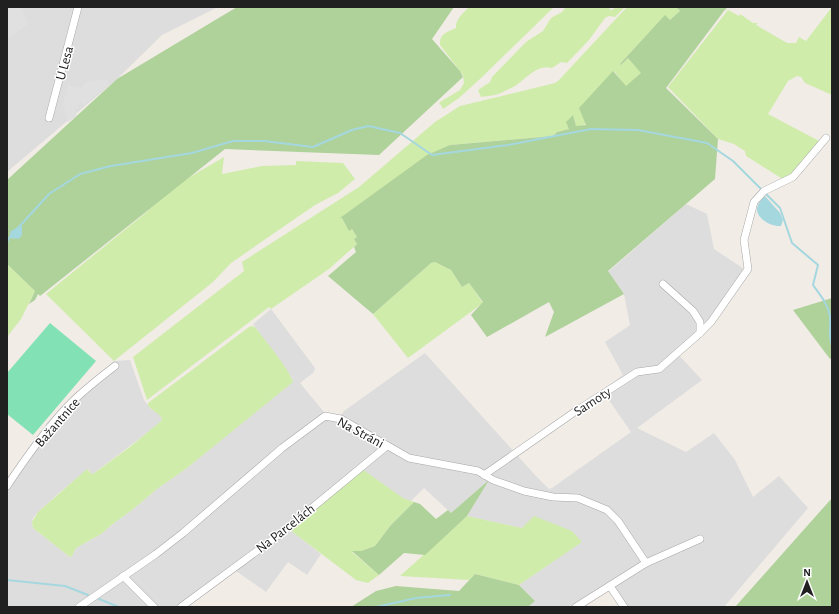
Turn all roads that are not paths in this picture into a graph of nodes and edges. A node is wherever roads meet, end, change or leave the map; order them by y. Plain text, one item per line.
1 (78, 7) edge
2 (49, 118) dead end
3 (826, 138) dead end
4 (663, 284) dead end
5 (700, 333) junction
6 (115, 366) dead end
7 (387, 446) junction
8 (484, 475) junction
9 (7, 486) edge
10 (700, 539) dead end
11 (646, 563) junction
12 (123, 576) junction
13 (610, 586) junction
14 (79, 607) edge
15 (154, 607) edge
16 (181, 607) edge
17 (576, 607) edge
18 (624, 607) edge

1 - 2 street, U Lesa
3 - 5 street, Samoty
4 - 5 street
5 - 8 street, Samoty
6 - 9 street, Bažantnice
7 - 8 street, Na Stráni
7 - 12 street, Na Stráni
7 - 16 street, Na Parcelách
8 - 11 street, Na Stráni
10 - 11 street
11 - 13 street
12 - 14 street, Na Stráni
12 - 15 street
13 - 17 street
13 - 18 street

